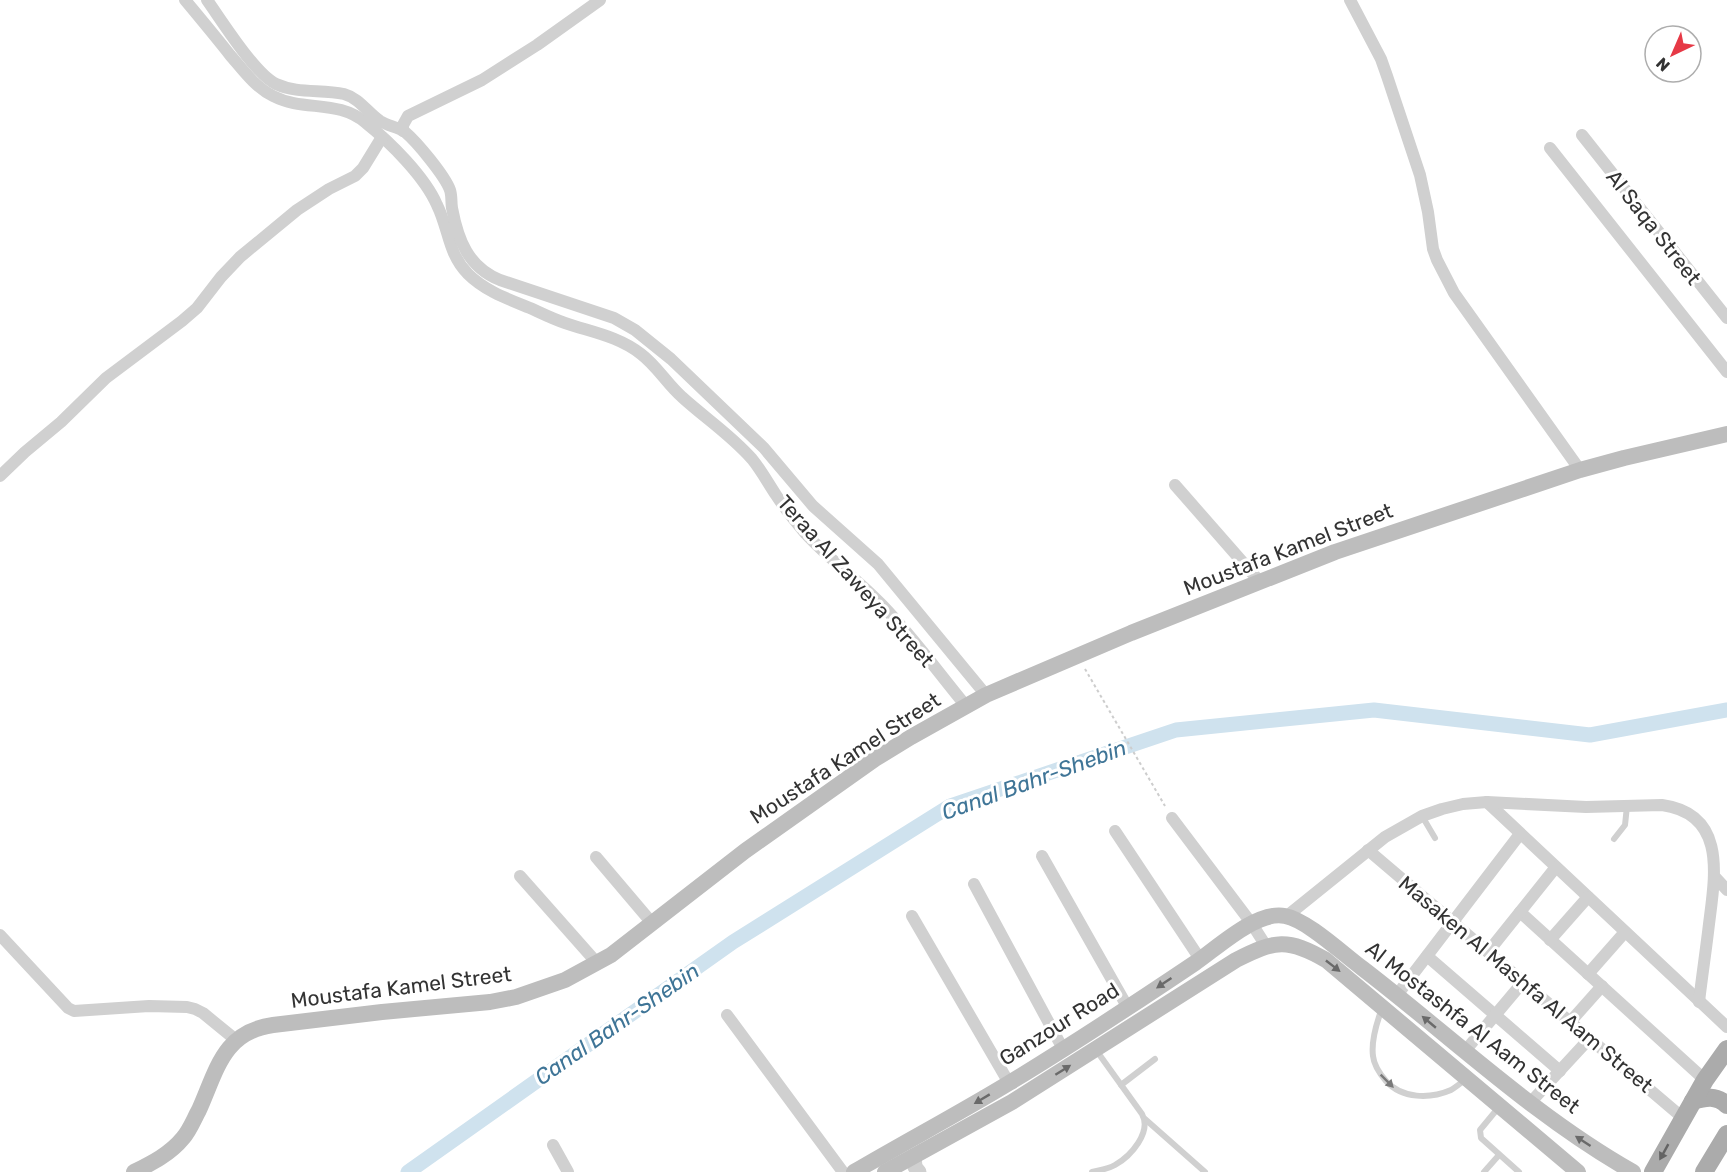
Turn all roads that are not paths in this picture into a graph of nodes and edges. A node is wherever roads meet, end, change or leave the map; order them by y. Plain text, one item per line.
1 (184, 0) edge
2 (207, 0) edge
3 (600, 0) edge
4 (1350, 0) edge
5 (404, 131) junction
6 (1582, 135) dead end
7 (382, 137) junction
8 (1550, 148) dead end
9 (1727, 318) edge
10 (1727, 372) edge
11 (1727, 434) edge
12 (1580, 470) junction
13 (0, 476) edge
14 (1175, 486) dead end
15 (1260, 582) junction
16 (986, 695) junction
17 (966, 706) junction
18 (1486, 802) junction
19 (1627, 806) junction
20 (1422, 816) junction
21 (1172, 818) dead end
22 (1115, 831) dead end
23 (1520, 834) junction
24 (1435, 838) dead end
25 (1614, 839) dead end
26 (1368, 850) junction
27 (1042, 856) dead end
28 (596, 857) dead end
29 (1556, 867) junction
30 (520, 876) dead end
31 (1715, 877) junction
32 (974, 884) dead end
33 (1727, 890) edge
34 (1588, 897) junction
35 (1520, 912) junction
36 (912, 916) dead end
37 (1287, 916) junction
38 (1453, 922) junction
39 (652, 923) junction
40 (1252, 924) junction
41 (1625, 932) junction
42 (0, 935) edge
43 (1550, 940) junction
44 (1273, 944) junction
45 (1488, 952) junction
46 (1427, 956) junction
47 (1200, 959) junction
48 (597, 963) junction
49 (1588, 974) junction
50 (1523, 982) junction
51 (1602, 986) junction
52 (1397, 995) junction
53 (1699, 1002) junction
54 (1383, 1007) junction
55 (1128, 1008) junction
56 (727, 1015) dead end
57 (1495, 1015) junction
58 (1570, 1022) junction
59 (1727, 1028) edge
60 (1590, 1038) junction
61 (236, 1040) junction
62 (1063, 1049) junction
63 (1727, 1049) edge
64 (1096, 1050) junction
65 (1465, 1051) junction
66 (1155, 1059) dead end
67 (1560, 1071) junction
68 (1467, 1079) junction
69 (1704, 1080) junction
70 (1009, 1083) junction
71 (1121, 1085) junction
72 (1693, 1101) junction
73 (1529, 1104) junction
74 (1727, 1105) edge
75 (1500, 1106) junction
76 (1683, 1118) junction
77 (1145, 1119) junction
78 (1727, 1134) edge
79 (553, 1145) dead end
80 (1499, 1155) junction
81 (916, 1164) edge
82 (1113, 1166) junction
83 (134, 1172) edge
84 (568, 1172) edge
85 (843, 1172) edge
86 (854, 1172) edge
87 (885, 1172) edge
88 (1092, 1172) edge
89 (1120, 1172) edge
90 (1205, 1172) edge
91 (1484, 1172) edge
92 (1520, 1172) edge
93 (1578, 1172) edge
94 (1633, 1172) edge
95 (1653, 1172) edge
96 (1704, 1172) edge

1 - 7 street, Teraa Al Zaweya Street
2 - 5 street, Teraa Al Zaweya Street
3 - 5 street
4 - 12 street
5 - 16 street, Teraa Al Zaweya Street
6 - 9 street, Al Saqa Street
7 - 13 street
7 - 17 street, Teraa Al Zaweya Street
8 - 10 street
11 - 12 main road, Moustafa Kamel Street
12 - 15 main road, Moustafa Kamel Street
14 - 15 street
15 - 16 main road, Moustafa Kamel Street
16 - 17 main road, Moustafa Kamel Street
17 - 39 main road, Moustafa Kamel Street
18 - 19 street
18 - 20 street
18 - 23 street
19 - 25 lane
19 - 31 street
20 - 24 lane
20 - 26 street
21 - 40 street
22 - 47 street
23 - 29 street
23 - 38 street
26 - 37 street
26 - 38 street, Masaken Al Mashfa Al Aam Street
27 - 55 street
28 - 39 street
29 - 34 street
29 - 35 street
30 - 48 street
31 - 33 street
31 - 53 street
32 - 62 street
34 - 41 street
34 - 43 street
35 - 43 street
35 - 45 street
36 - 70 street
37 - 40 main road, Ganzour Road
37 - 52 main road, Al Mostashfa Al Aam Street
38 - 45 street, Masaken Al Mashfa Al Aam Street
38 - 46 street
39 - 48 main road, Moustafa Kamel Street
40 - 44 street
40 - 47 main road, Ganzour Road
41 - 49 street
41 - 53 street
42 - 61 street
43 - 49 street
44 -> 54 main road, Al Mostashfa Al Aam Street
44 - 64 main road, Ganzour Road
45 - 50 street, Masaken Al Mashfa Al Aam Street
46 - 52 street
46 - 57 street
47 -> 55 main road, Ganzour Road
48 - 61 main road, Moustafa Kamel Street
49 - 51 street
50 - 57 street
50 - 58 street, Masaken Al Mashfa Al Aam Street
51 - 58 street
51 - 69 street
65 -> 52 main road, Al Mostashfa Al Aam Street
53 - 59 street
54 - 68 main road, Al Mostashfa Al Aam Street
54 -> 68 lane
55 - 62 main road, Ganzour Road
56 - 85 street
57 - 65 street
57 - 67 street
58 - 60 street, Masaken Al Mashfa Al Aam Street
60 - 67 street
60 - 76 street, Masaken Al Mashfa Al Aam Street
61 - 83 main road, Moustafa Kamel Street
62 - 70 main road, Ganzour Road
63 - 69 main road
64 - 71 lane
81 -> 64 main road, Ganzour Road
65 - 73 main road, Al Mostashfa Al Aam Street
66 - 71 lane
67 - 73 street
68 - 75 main road, Al Mostashfa Al Aam Street
69 - 72 main road
70 -> 86 main road, Ganzour Road
71 - 77 lane
72 - 74 main road
72 - 76 main road
94 -> 73 main road, Al Mostashfa Al Aam Street
75 - 80 lane
75 - 93 main road, Al Mostashfa Al Aam Street
76 -> 95 main road
77 - 82 lane
77 - 90 lane
78 - 96 main road
79 - 84 street
80 - 91 lane
80 - 92 lane
81 - 87 main road, Ganzour Road
82 - 88 lane
82 - 89 lane

